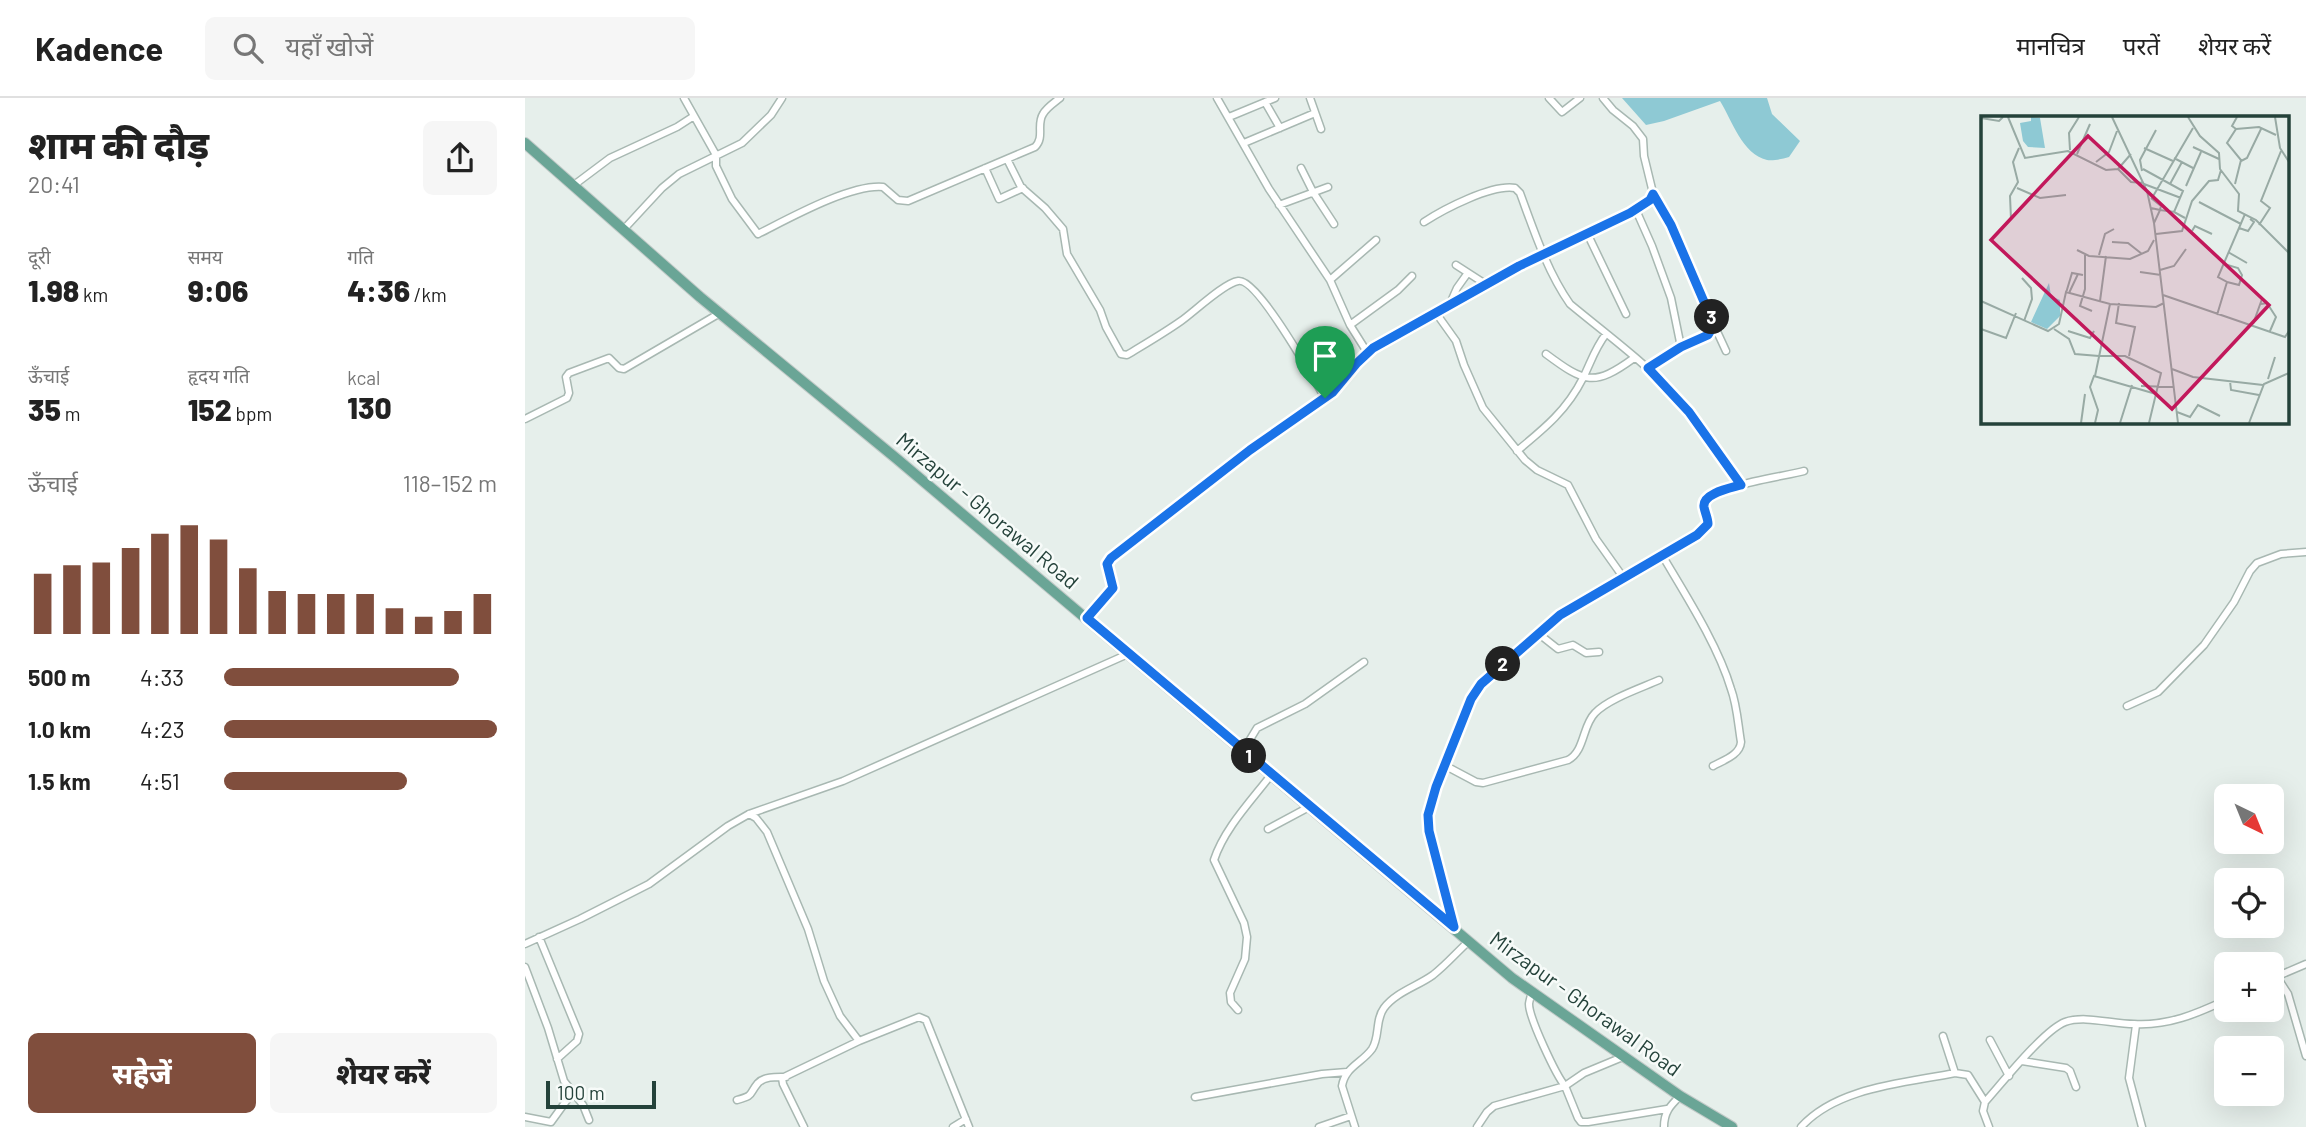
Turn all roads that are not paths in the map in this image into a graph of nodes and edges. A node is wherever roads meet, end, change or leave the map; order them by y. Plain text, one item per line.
1 (782, 98) edge
2 (1061, 98) edge
3 (1217, 98) edge
4 (1275, 98) edge
5 (1310, 98) edge
6 (1549, 98) edge
7 (1580, 98) edge
8 (1603, 98) edge
9 (686, 99) edge
10 (1265, 102) junction
11 (1315, 113) junction
12 (694, 116) junction
13 (1229, 117) junction
14 (1280, 128) junction
15 (1321, 129) dead end
16 (525, 143) edge
17 (1244, 143) junction
18 (716, 155) junction
19 (1007, 159) junction
20 (985, 168) junction
21 (1301, 168) dead end
22 (574, 185) junction
23 (1328, 187) dead end
24 (1023, 188) junction
25 (1313, 192) junction
26 (1653, 194) junction
27 (1279, 205) junction
28 (1636, 210) junction
29 (1423, 222) dead end
30 (1333, 224) dead end
31 (624, 229) junction
32 (1587, 233) junction
33 (1376, 240) dead end
34 (1544, 254) junction
35 (1457, 265) dead end
36 (1467, 274) junction
37 (1412, 276) dead end
38 (1330, 280) junction
39 (1487, 285) junction
40 (1449, 306) junction
41 (720, 313) junction
42 (1436, 313) junction
43 (1626, 314) dead end
44 (1350, 324) junction
45 (1714, 325) junction
46 (1606, 334) junction
47 (1681, 347) junction
48 (1726, 351) dead end
49 (1367, 352) junction
50 (1546, 354) dead end
51 (1635, 358) junction
52 (1648, 368) junction
53 (1584, 377) junction
54 (1325, 398) junction
55 (525, 419) edge
56 (1517, 450) junction
57 (1804, 471) dead end
58 (1741, 485) junction
59 (2306, 552) edge
60 (1662, 555) junction
61 (1623, 577) junction
62 (1087, 618) junction
63 (1539, 635) junction
64 (1599, 652) dead end
65 (1128, 654) junction
66 (1364, 662) dead end
67 (1659, 680) dead end
68 (2127, 706) dead end
69 (1243, 751) junction
70 (1444, 765) junction
71 (1713, 766) dead end
72 (1271, 775) junction
73 (1309, 807) junction
74 (749, 814) junction
75 (1268, 829) dead end
76 (1454, 927) junction
77 (540, 937) junction
78 (1469, 942) junction
79 (525, 944) edge
80 (2306, 964) edge
81 (525, 967) edge
82 (2284, 974) edge
83 (2284, 989) edge
84 (1532, 993) junction
85 (2214, 1005) edge
86 (1238, 1010) dead end
87 (2136, 1025) junction
88 (1943, 1035) dead end
89 (1990, 1040) dead end
90 (859, 1041) junction
91 (1625, 1056) junction
92 (2306, 1056) edge
93 (557, 1059) junction
94 (2022, 1061) junction
95 (1347, 1072) junction
96 (1955, 1073) junction
97 (788, 1076) junction
98 (2009, 1076) junction
99 (1565, 1086) junction
100 (2076, 1087) dead end
101 (572, 1093) junction
102 (1680, 1096) junction
103 (1195, 1097) dead end
104 (737, 1100) dead end
105 (1985, 1101) junction
106 (1667, 1109) junction
107 (1351, 1116) junction
108 (525, 1117) edge
109 (966, 1119) junction
110 (589, 1120) dead end
111 (1581, 1124) edge
112 (804, 1127) edge
113 (953, 1127) edge
114 (969, 1127) edge
115 (1319, 1127) edge
116 (1355, 1127) edge
117 (1477, 1127) edge
118 (1664, 1127) edge
119 (1732, 1127) edge
120 (1801, 1127) edge
121 (1989, 1127) edge
122 (2142, 1127) edge

1 - 18 street
2 - 19 street
3 - 13 street
4 - 10 street
5 - 11 street
6 - 7 street
8 - 26 street
9 - 12 street
10 - 13 street
10 - 14 street
11 - 14 street
11 - 15 street
12 - 18 street
12 - 22 street
13 - 17 street
14 - 17 street
16 - 22 main road, Mirzapur - Ghorawal Road
17 - 27 street
18 - 20 street
18 - 31 street
19 - 20 street
19 - 24 street
20 - 24 street
21 - 25 street
22 - 31 main road, Mirzapur - Ghorawal Road
23 - 25 street
24 - 54 street
25 - 27 street
25 - 30 street
26 - 28 street
26 - 45 street
27 - 38 street
28 - 32 street
28 - 47 street
29 - 34 street
31 - 41 main road, Mirzapur - Ghorawal Road
32 - 34 street
32 - 43 street
33 - 38 street
34 - 39 street
34 - 46 street
35 - 36 street
36 - 39 street
36 - 40 street
37 - 44 street
38 - 44 street
39 - 40 street
40 - 42 street
41 - 55 street
41 - 62 main road, Mirzapur - Ghorawal Road
42 - 49 street
42 - 56 street
44 - 49 street
45 - 47 street
45 - 48 street
46 - 51 street
46 - 53 street
47 - 52 street
49 - 54 street
50 - 53 street
51 - 52 street
51 - 53 street
52 - 58 street
53 - 56 street
54 - 62 street
56 - 61 street
57 - 58 street
58 - 60 street
59 - 68 street
60 - 61 street
60 - 71 street
61 - 63 street
62 - 65 main road, Mirzapur - Ghorawal Road
63 - 64 street
63 - 70 street
65 - 69 main road, Mirzapur - Ghorawal Road
65 - 74 street
66 - 69 street
67 - 70 street
69 - 72 main road, Mirzapur - Ghorawal Road
70 - 76 street
72 - 73 main road, Mirzapur - Ghorawal Road
72 - 86 street
73 - 75 street
73 - 76 main road, Mirzapur - Ghorawal Road
74 - 77 street
74 - 90 street
76 - 78 main road, Mirzapur - Ghorawal Road
77 - 79 street
77 - 93 street
78 - 84 main road, Mirzapur - Ghorawal Road
78 - 95 street
80 - 82 street
81 - 93 street
83 - 92 street
84 - 91 main road, Mirzapur - Ghorawal Road
84 - 99 street
85 - 87 street
87 - 94 street
87 - 122 street
88 - 96 street
89 - 98 street
90 - 97 street
90 - 109 street
91 - 99 street
91 - 102 main road, Mirzapur - Ghorawal Road
93 - 101 street
94 - 98 street
94 - 100 street
95 - 103 street
95 - 107 street
96 - 105 street
96 - 120 street
97 - 104 street
97 - 112 street
98 - 105 street
99 - 111 street
99 - 117 street
101 - 108 street
101 - 110 street
102 - 106 street
102 - 119 main road, Mirzapur - Ghorawal Road
105 - 121 street
106 - 111 street
106 - 118 street
107 - 115 street
107 - 116 street
109 - 113 street
109 - 114 street

